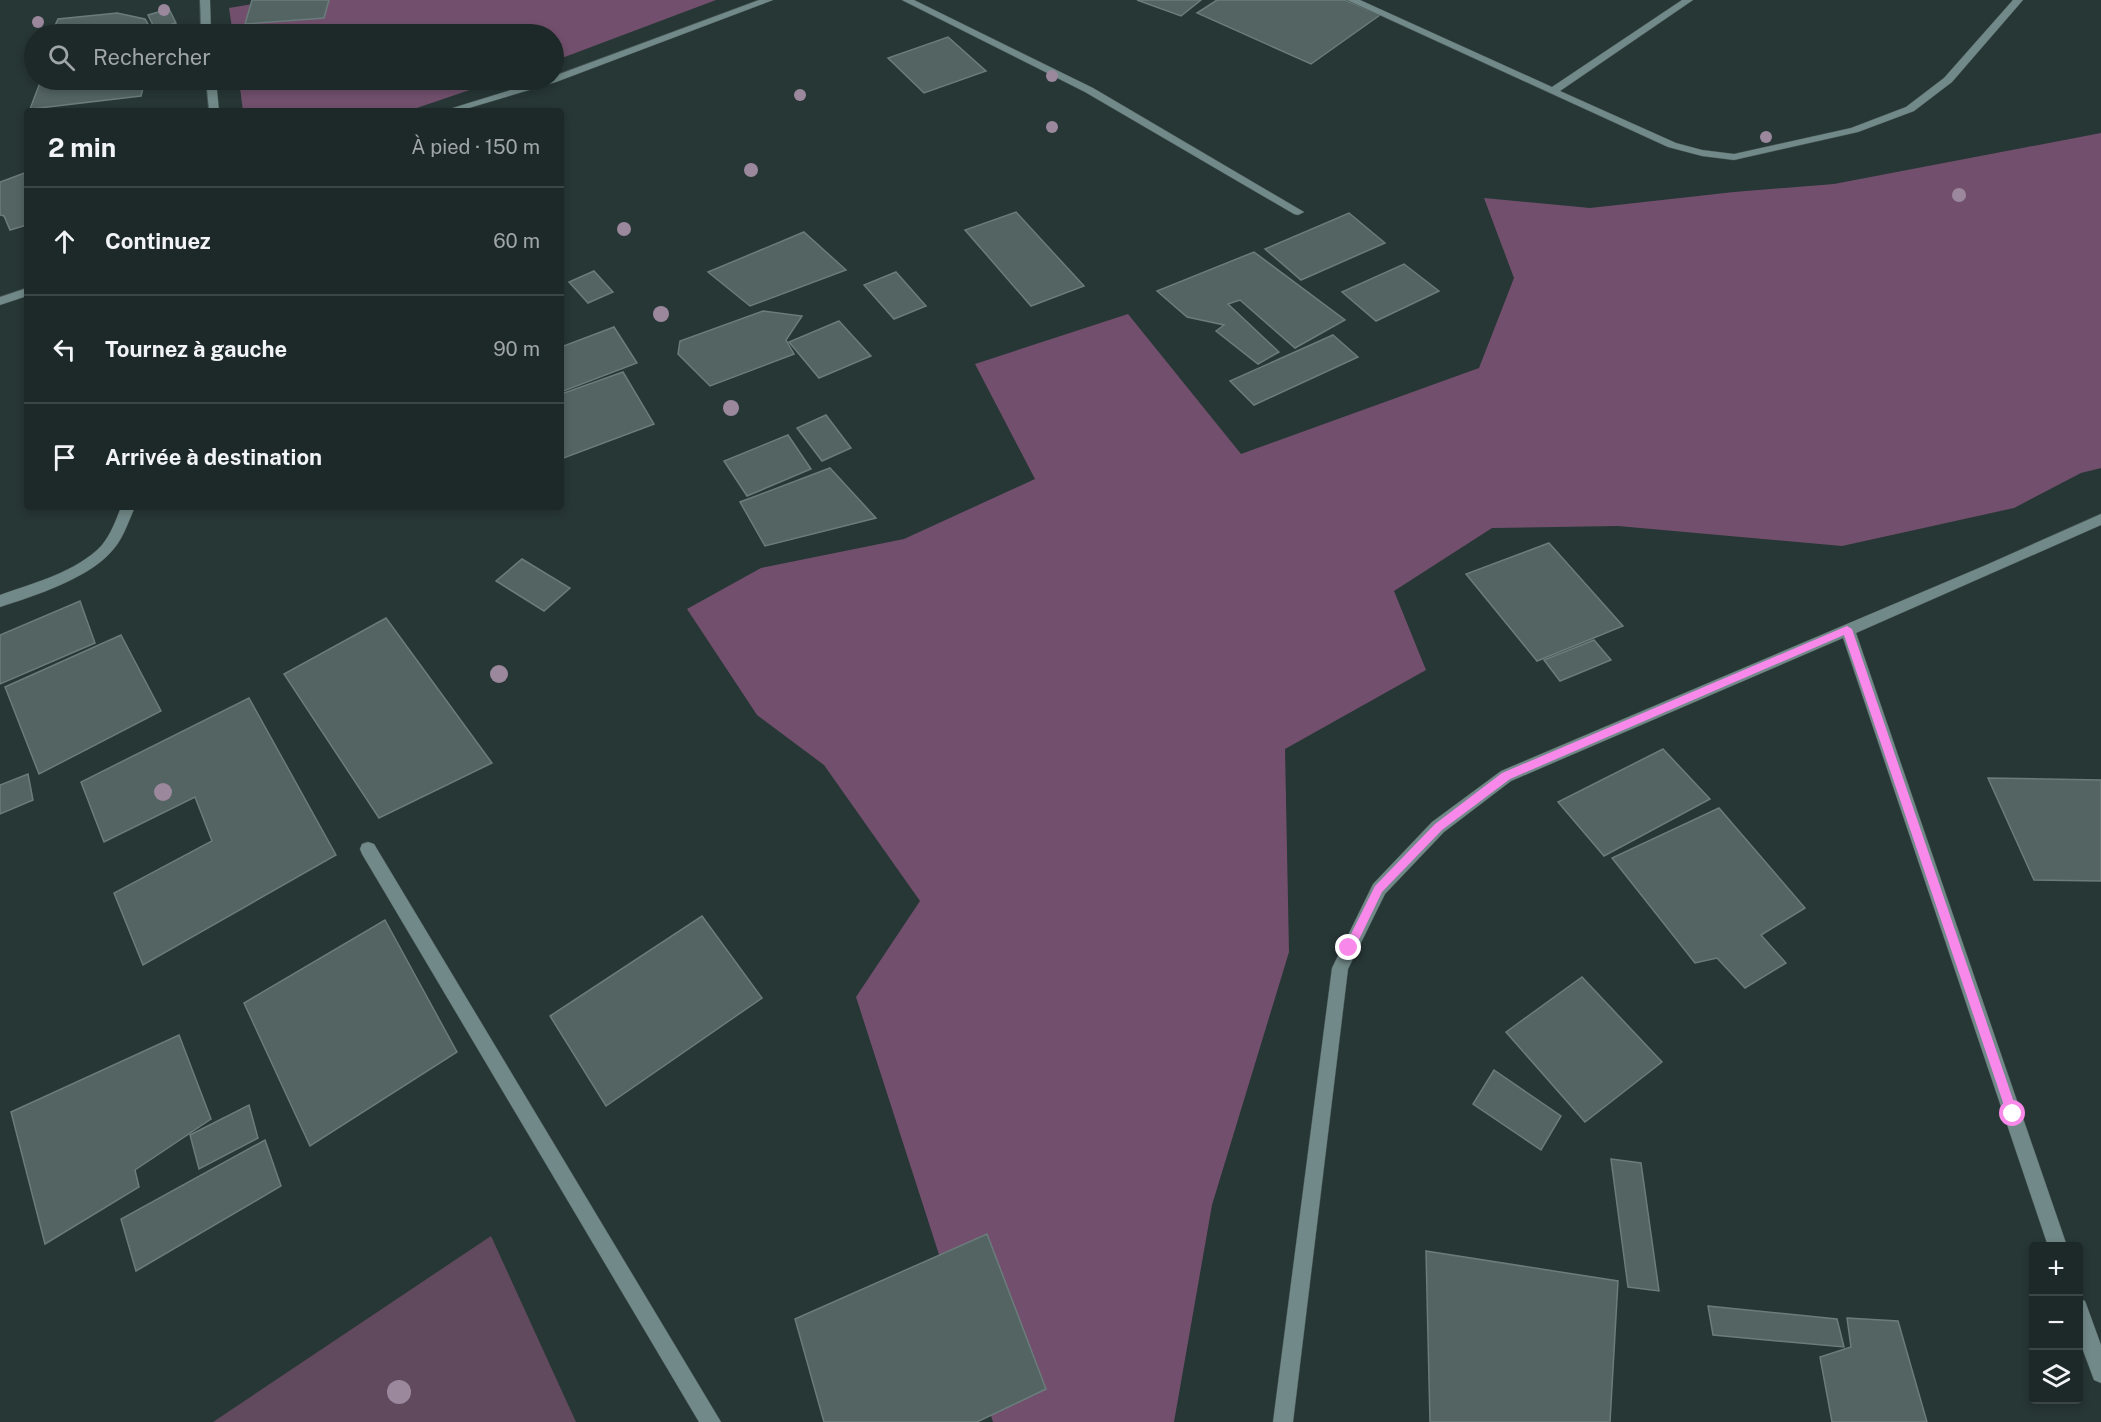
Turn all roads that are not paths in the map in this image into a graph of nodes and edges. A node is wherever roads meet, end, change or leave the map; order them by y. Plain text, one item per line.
1 (205, 0) edge
2 (768, 0) edge
3 (907, 0) edge
4 (1352, 0) edge
5 (1688, 0) edge
6 (2018, 0) edge
7 (206, 24) edge
8 (564, 75) edge
9 (212, 90) edge
10 (517, 90) edge
11 (1553, 91) junction
12 (214, 108) edge
13 (458, 108) edge
14 (1298, 212) dead end
15 (24, 293) edge
16 (0, 301) edge
17 (126, 510) edge
18 (2101, 519) edge
19 (0, 601) edge
20 (1847, 629) junction
21 (368, 849) dead end
22 (2057, 1242) edge
23 (2083, 1320) edge
24 (2101, 1374) edge
25 (711, 1422) edge
26 (1283, 1422) edge

1 - 7 street
2 - 8 street
3 - 14 street
4 - 11 street
5 - 11 street
6 - 11 street
9 - 12 street
10 - 13 street
15 - 16 street
17 - 19 street
18 - 20 street
20 - 22 street
20 - 26 street
21 - 25 street
23 - 24 street

